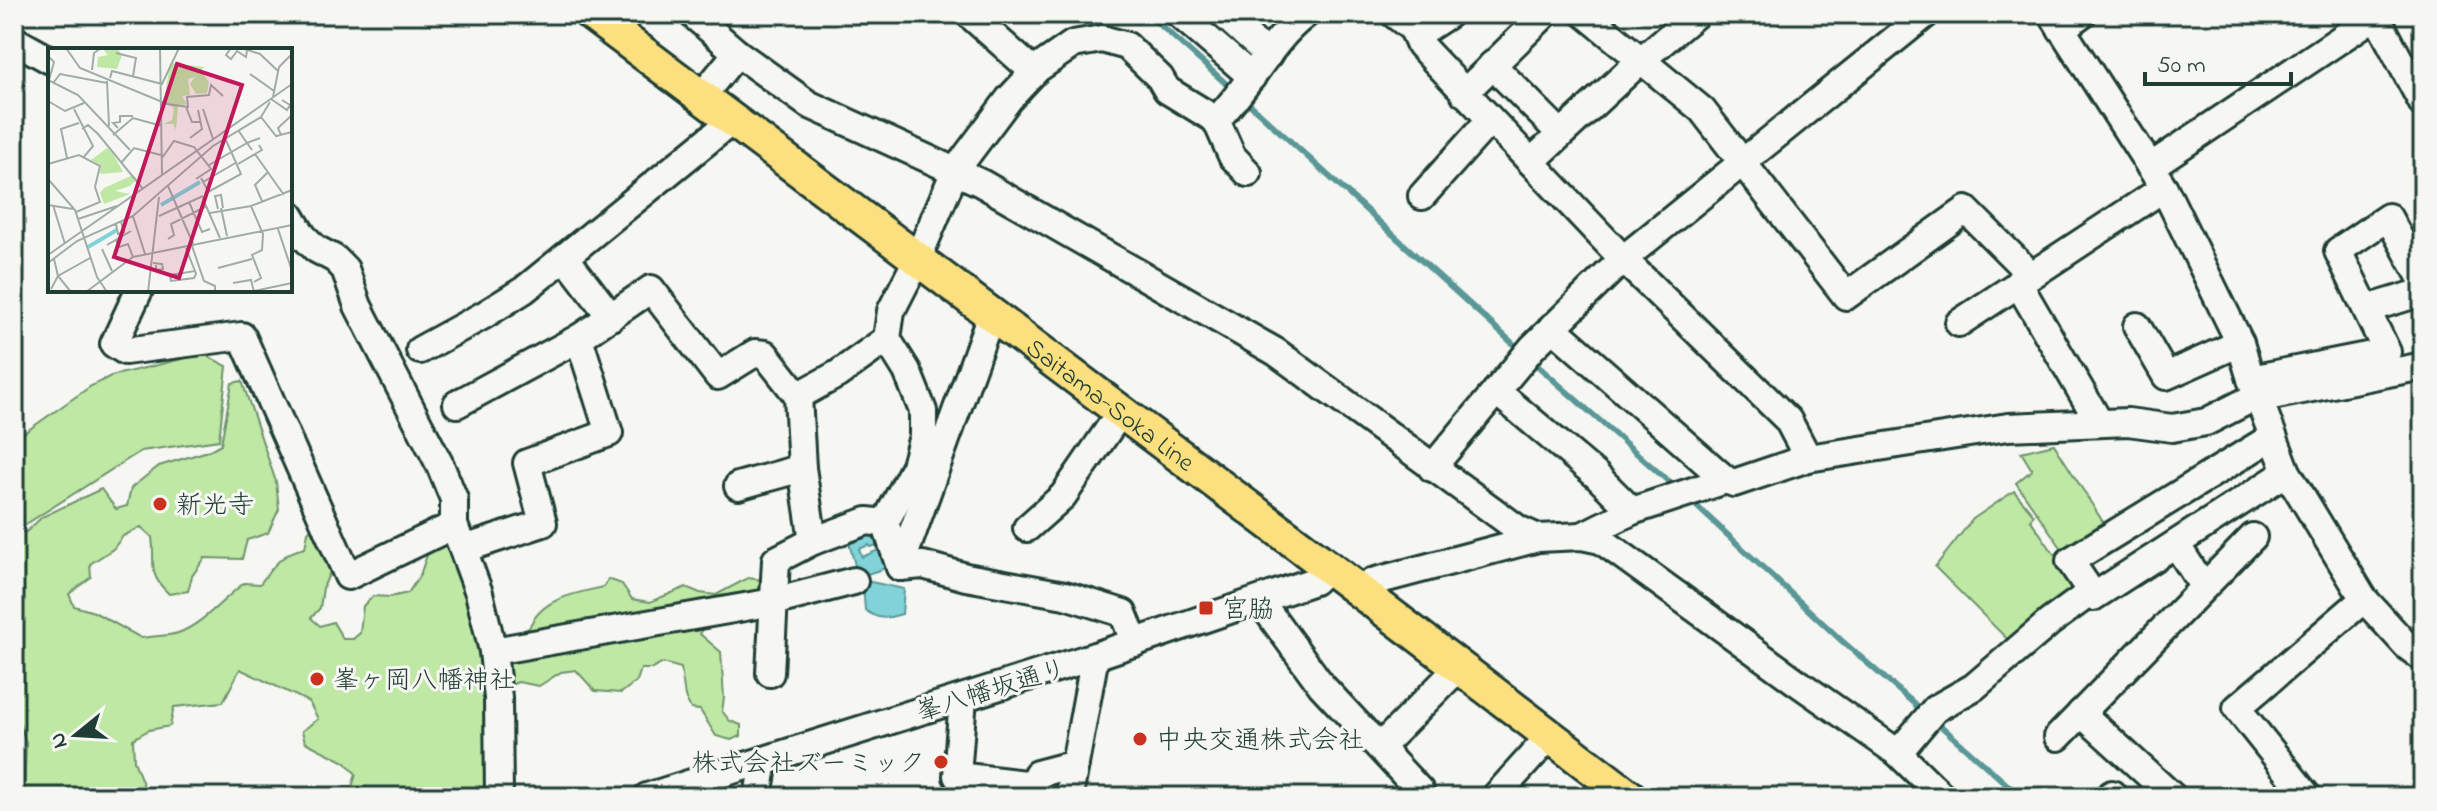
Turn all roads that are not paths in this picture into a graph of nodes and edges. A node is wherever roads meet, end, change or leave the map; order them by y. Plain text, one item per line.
1 (591, 14) edge
2 (692, 14) edge
3 (969, 14) edge
4 (1179, 14) edge
5 (1223, 14) edge
6 (1306, 14) edge
7 (1449, 14) edge
8 (1545, 14) edge
9 (1585, 14) edge
10 (1696, 14) edge
11 (1926, 14) edge
12 (2377, 15) edge
13 (2065, 19) edge
14 (1404, 22) edge
15 (14, 40) edge
16 (737, 53) junction
17 (1268, 55) junction
18 (48, 59) edge
19 (1641, 60) junction
20 (1492, 65) junction
21 (1034, 72) junction
22 (1464, 93) junction
23 (701, 97) junction
24 (1237, 97) junction
25 (2423, 104) edge
26 (733, 120) junction
27 (1490, 120) junction
28 (1561, 134) junction
29 (1531, 162) junction
30 (1744, 162) junction
31 (955, 171) junction
32 (1248, 173) dead end
33 (2157, 177) junction
34 (1422, 196) dead end
35 (292, 218) edge
36 (1627, 256) junction
37 (565, 257) junction
38 (917, 260) junction
39 (2024, 279) junction
40 (2423, 281) edge
41 (138, 292) edge
42 (2423, 292) edge
43 (2367, 309) junction
44 (991, 315) junction
45 (611, 317) junction
46 (1959, 323) dead end
47 (2137, 326) dead end
48 (1552, 327) junction
49 (579, 338) junction
50 (887, 339) junction
51 (2240, 343) junction
52 (420, 350) dead end
53 (2423, 366) edge
54 (2255, 389) junction
55 (1496, 391) junction
56 (798, 396) junction
57 (457, 404) dead end
58 (1120, 413) junction
59 (2099, 422) junction
60 (2272, 437) junction
61 (1808, 458) junction
62 (802, 468) junction
63 (1432, 468) junction
64 (2287, 472) junction
65 (1726, 480) junction
66 (738, 486) dead end
67 (1632, 511) junction
68 (885, 523) junction
69 (1027, 528) dead end
70 (1582, 536) junction
71 (459, 537) junction
72 (2253, 537) dead end
73 (1538, 538) junction
74 (813, 541) junction
75 (2176, 544) junction
76 (900, 567) junction
77 (1328, 567) junction
78 (854, 581) dead end
79 (2203, 586) junction
80 (2091, 592) junction
81 (1363, 594) junction
82 (2364, 599) junction
83 (1260, 601) junction
84 (773, 602) junction
85 (1135, 643) junction
86 (493, 651) junction
87 (1095, 656) junction
88 (2423, 658) edge
89 (1458, 668) junction
90 (770, 673) dead end
91 (963, 698) junction
92 (2081, 713) junction
93 (1550, 736) junction
94 (2058, 737) dead end
95 (1380, 747) junction
96 (1898, 753) junction
97 (764, 760) junction
98 (1075, 764) junction
99 (1420, 791) dead end
100 (499, 797) edge
101 (647, 797) edge
102 (758, 797) edge
103 (1072, 797) edge
104 (1495, 797) edge
105 (1630, 797) edge
106 (1943, 797) edge
107 (2108, 797) edge
108 (2114, 797) edge
109 (2173, 797) edge
110 (2308, 797) edge

1 - 23 main road, Saitama-Soka Line
2 - 16 street
3 - 21 street
4 - 24 street
5 - 17 street
6 - 17 street
7 - 14 street
8 - 20 street
9 - 19 street
10 - 19 street
11 - 30 street
12 - 25 street
12 - 33 street
13 - 33 street
14 - 22 street
15 - 18 street
16 - 23 street
16 - 31 street
17 - 24 street
19 - 28 street
19 - 30 street
20 - 22 street
20 - 28 street
21 - 24 street
21 - 31 street
22 - 27 street
23 - 26 main road, Saitama-Soka Line
24 - 32 street
26 - 37 street
26 - 38 main road, Saitama-Soka Line
27 - 29 street
27 - 34 street
28 - 29 street
29 - 36 street
30 - 36 street
30 - 39 street
31 - 38 street
31 - 63 street
33 - 39 street
33 - 51 street
35 - 71 street
36 - 48 street
36 - 61 street
37 - 45 street
37 - 52 street
38 - 44 main road, Saitama-Soka Line
38 - 50 street
39 - 46 street
39 - 59 street
40 - 43 street
41 - 71 street
42 - 43 street
43 - 54 street
44 - 58 main road, Saitama-Soka Line
44 - 76 street
45 - 49 street
45 - 56 street
47 - 51 street
48 - 55 street
48 - 65 street
49 - 57 street
49 - 71 street
50 - 56 street
50 - 68 street
51 - 54 street
53 - 54 street
54 - 59 street
54 - 60 street
55 - 63 street
55 - 67 street
56 - 62 street
58 - 69 street
58 - 77 main road, Saitama-Soka Line
59 - 61 street
60 - 64 street
60 - 80 street
61 - 65 street
62 - 66 street
62 - 74 street
63 - 73 street
64 - 75 street
64 - 82 street
65 - 67 street
67 - 70 street
68 - 74 street
68 - 76 street
70 - 73 street
70 - 96 street
71 - 86 street
72 - 79 street
73 - 81 street
74 - 84 street
75 - 79 street
75 - 80 street
76 - 85 street
77 - 81 main road, Saitama-Soka Line
77 - 83 street, 峯八幡坂通り
78 - 84 street
79 - 92 street
80 - 96 street
81 - 89 main road, Saitama-Soka Line
82 - 88 street
82 - 110 street
83 - 85 street, 峯八幡坂通り
83 - 95 street
84 - 86 street
84 - 90 street
85 - 87 street, 峯八幡坂通り
86 - 100 street
87 - 91 street, 峯八幡坂通り
87 - 98 street
89 - 93 main road, Saitama-Soka Line
89 - 95 street
91 - 97 street, 峯八幡坂通り
91 - 98 street
92 - 94 street
92 - 109 street
93 - 104 street
93 - 105 main road, Saitama-Soka Line
95 - 99 street
96 - 106 street
97 - 101 street, 峯八幡坂通り
97 - 102 street
98 - 103 street
107 - 108 street

